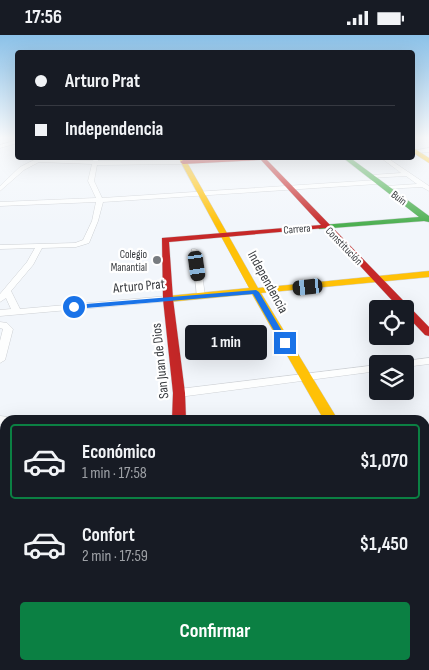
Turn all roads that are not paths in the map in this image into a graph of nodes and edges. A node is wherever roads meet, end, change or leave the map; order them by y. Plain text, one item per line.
1 (25, 167) edge
2 (94, 167) edge
3 (186, 167) edge
4 (270, 167) edge
5 (358, 167) edge
6 (396, 167) edge
7 (407, 174) junction
8 (378, 182) junction
9 (427, 187) edge
10 (289, 188) junction
11 (0, 189) edge
12 (200, 193) junction
13 (100, 200) junction
14 (0, 204) edge
15 (428, 219) edge
16 (325, 226) junction
17 (224, 235) junction
18 (165, 240) joint
19 (0, 247) edge
20 (39, 247) junction
21 (195, 251) dead end
22 (429, 274) edge
23 (377, 279) junction
24 (8, 292) junction
25 (256, 292) junction
26 (201, 296) junction
27 (0, 299) edge
28 (168, 299) junction
29 (17, 312) junction
30 (0, 313) edge
31 (0, 325) edge
32 (429, 333) edge
33 (0, 360) edge
34 (429, 361) edge
35 (414, 363) edge
36 (369, 369) edge
37 (305, 377) junction
38 (179, 393) junction
39 (179, 415) edge
40 (328, 415) edge

1 - 11 street
2 - 13 street
3 - 12 street, Independencia
4 - 10 street, Constitución
5 - 8 street, Buin
6 - 7 street
7 - 8 street
7 - 9 street
8 - 9 street
8 - 10 street
8 - 15 street, Buin
10 - 12 street
10 - 16 street, Constitución
12 - 13 street
12 - 17 street, Independencia
13 - 14 street
13 - 20 street
15 - 16 street, Carrera
16 - 17 street, Carrera
16 - 23 street, Constitución
17 - 18 street, Carrera
17 - 25 street, Independencia
18 - 28 street, San Juan de Dios
19 - 20 street
20 - 24 street
21 - 26 street
22 - 23 street, Arturo Prat
23 - 25 street, Arturo Prat
23 - 32 street, Constitución
24 - 27 street
24 - 29 street
25 - 26 street, Arturo Prat
25 - 37 street, Independencia
26 - 28 street, Arturo Prat
28 - 29 street, Arturo Prat
28 - 38 street, San Juan de Dios
29 - 30 street, Arturo Prat
31 - 33 street
34 - 35 street
36 - 37 street
37 - 38 street
37 - 40 street, Independencia
38 - 39 street, San Juan de Dios

